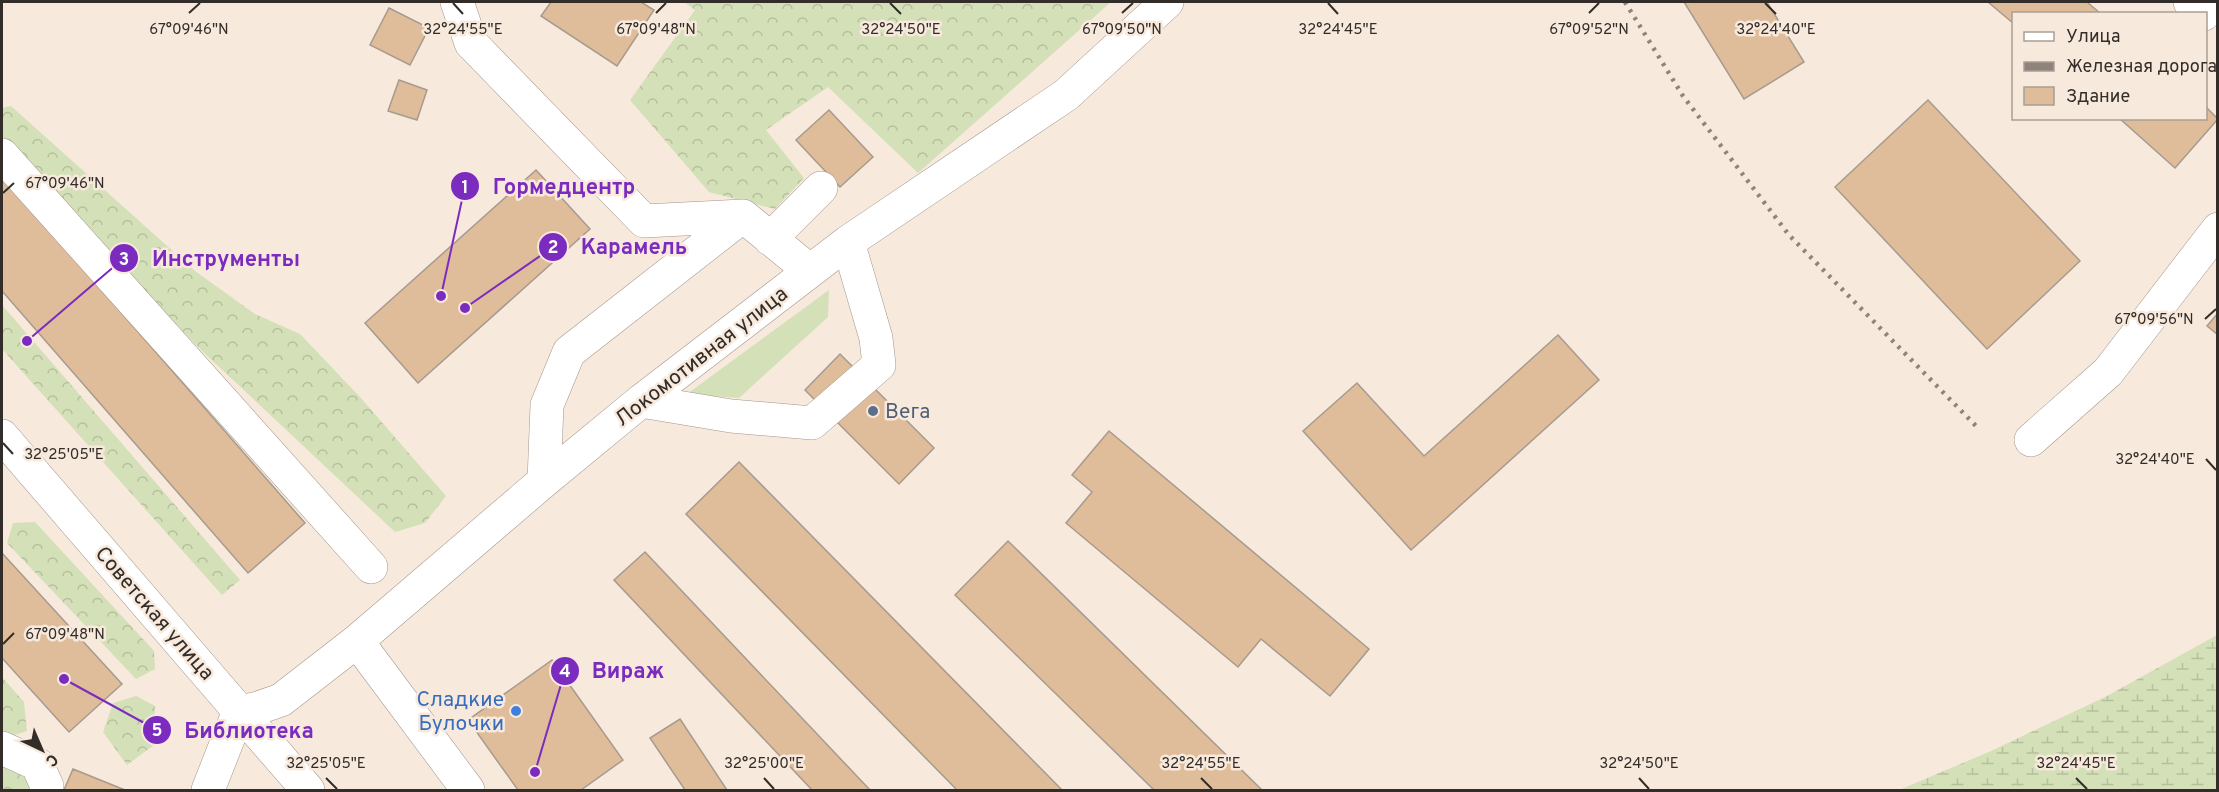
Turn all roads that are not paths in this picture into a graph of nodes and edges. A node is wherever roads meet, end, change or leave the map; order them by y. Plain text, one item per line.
1 (457, 2) edge
2 (1167, 2) edge
3 (2190, 2) edge
4 (2202, 12) edge
5 (2, 155) edge
6 (821, 188) dead end
7 (743, 216) junction
8 (2217, 229) edge
9 (770, 238) junction
10 (848, 243) junction
11 (810, 271) junction
12 (641, 401) junction
13 (2, 436) edge
14 (2031, 440) dead end
15 (544, 481) junction
16 (371, 567) dead end
17 (357, 641) junction
18 (239, 711) junction
19 (2, 748) edge
20 (46, 790) edge
21 (208, 790) edge
22 (308, 790) edge
23 (468, 790) edge

1 - 7 street
2 - 10 street, Локомотивная улица
3 - 4 street
5 - 16 street
6 - 9 street
7 - 9 street
7 - 15 street
8 - 14 street
9 - 11 street
10 - 11 street, Локомотивная улица
10 - 12 street
11 - 12 street, Локомотивная улица
12 - 15 street, Локомотивная улица
13 - 18 street, Советская улица
15 - 17 street, Локомотивная улица
17 - 18 street, Локомотивная улица
17 - 23 street
18 - 21 street
18 - 22 street, Советская улица
19 - 20 street

